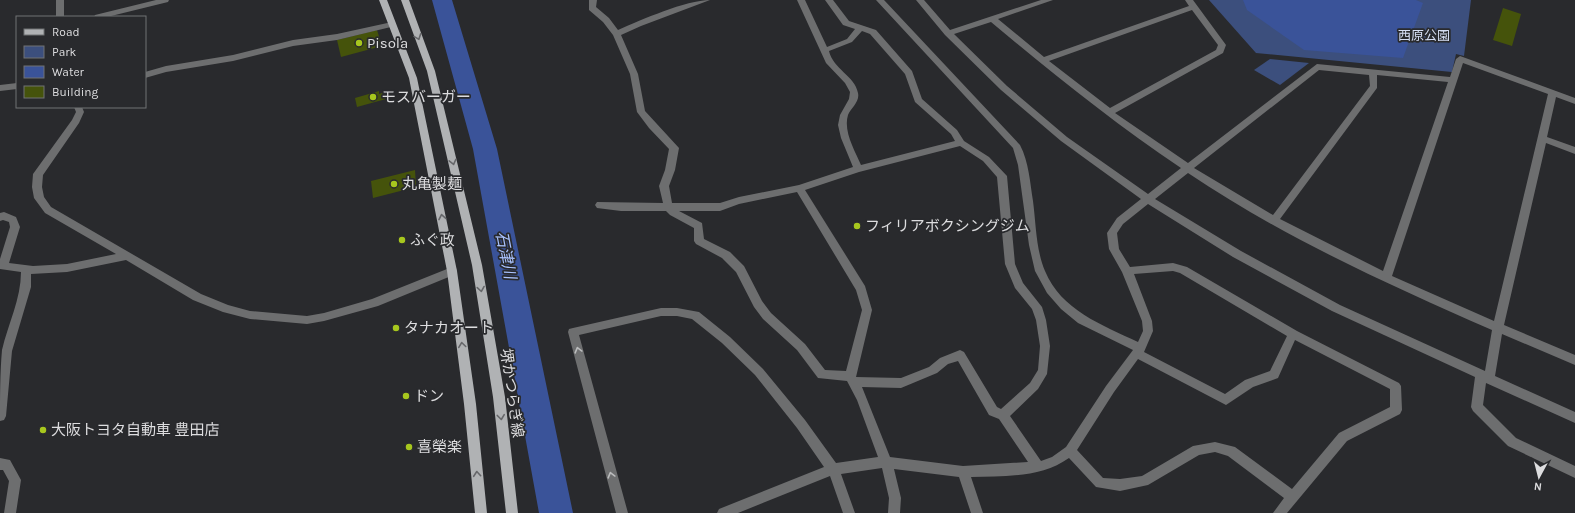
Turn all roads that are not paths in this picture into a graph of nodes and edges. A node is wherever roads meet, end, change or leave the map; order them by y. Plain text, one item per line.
1 (60, 0) edge
2 (165, 0) edge
3 (383, 0) edge
4 (405, 0) edge
5 (593, 0) edge
6 (706, 0) edge
7 (801, 0) edge
8 (829, 0) edge
9 (880, 0) edge
10 (920, 0) edge
11 (1049, 0) edge
12 (1191, 3) edge
13 (60, 16) edge
14 (102, 16) edge
15 (993, 19) junction
16 (392, 24) junction
17 (859, 28) junction
18 (948, 33) junction
19 (617, 34) junction
20 (825, 50) junction
21 (1042, 61) junction
22 (1373, 72) junction
23 (146, 75) edge
24 (1454, 80) junction
25 (16, 86) edge
26 (0, 88) edge
27 (1552, 93) junction
28 (1575, 100) edge
29 (78, 108) edge
30 (1108, 113) junction
31 (1542, 138) junction
32 (961, 142) junction
33 (1575, 150) edge
34 (858, 169) junction
35 (1188, 169) junction
36 (799, 188) junction
37 (1148, 199) junction
38 (600, 205) dead end
39 (668, 207) junction
40 (0, 217) edge
41 (1274, 221) junction
42 (128, 256) junction
43 (26, 269) junction
44 (452, 271) junction
45 (1127, 272) junction
46 (1386, 277) junction
47 (1498, 327) junction
48 (1293, 334) junction
49 (1138, 350) junction
50 (1575, 360) edge
51 (1485, 377) junction
52 (852, 379) junction
53 (1003, 415) junction
54 (0, 416) edge
55 (1575, 418) edge
56 (1070, 451) junction
57 (886, 462) junction
58 (0, 464) edge
59 (1038, 467) junction
60 (833, 469) junction
61 (963, 472) junction
62 (1575, 472) edge
63 (1293, 497) junction
64 (10, 513) edge
65 (481, 513) edge
66 (512, 513) edge
67 (622, 513) edge
68 (723, 513) edge
69 (849, 513) edge
70 (894, 513) edge
71 (977, 513) edge
72 (1279, 513) edge

1 - 13 street
2 - 14 street
3 - 16 main road
4 -> 66 main road, 堺かつらぎ線
5 - 19 street
6 - 19 street
7 - 20 street
8 - 17 street
9 - 49 street
10 - 18 street
11 - 15 street
12 - 21 street
12 - 30 street
15 - 18 street
15 - 21 street
16 - 23 street
44 -> 16 main road
17 - 20 street
17 - 32 street
18 - 37 street
19 - 39 street
20 - 34 street
21 - 30 street
22 - 24 street
22 - 35 street
22 - 41 street
24 - 27 street
24 - 46 street
25 - 26 street
27 - 28 street
27 - 31 street
29 - 42 street
30 - 35 street
31 - 33 street
31 - 47 street
32 - 34 street
32 - 53 street
34 - 36 street
35 - 37 street
35 - 41 street
36 - 39 street
36 - 52 street
37 - 45 street
37 - 51 street
38 - 39 street
39 - 52 street
40 - 43 street
41 - 46 street
42 - 43 street
42 - 44 street
43 - 54 street
65 -> 44 main road
45 - 48 street
45 - 49 street
46 - 47 street
47 - 50 street
47 - 51 street
48 - 49 street
48 - 63 street
49 - 56 street
51 - 55 street
51 - 62 street
52 - 53 street
52 - 57 street
53 - 59 street
56 - 59 street
56 - 63 street
57 - 60 street
57 - 61 street
57 - 70 street
58 - 64 street
59 - 61 street
67 -> 60 street
60 - 68 street
60 - 69 street
61 - 71 street
63 - 72 street

